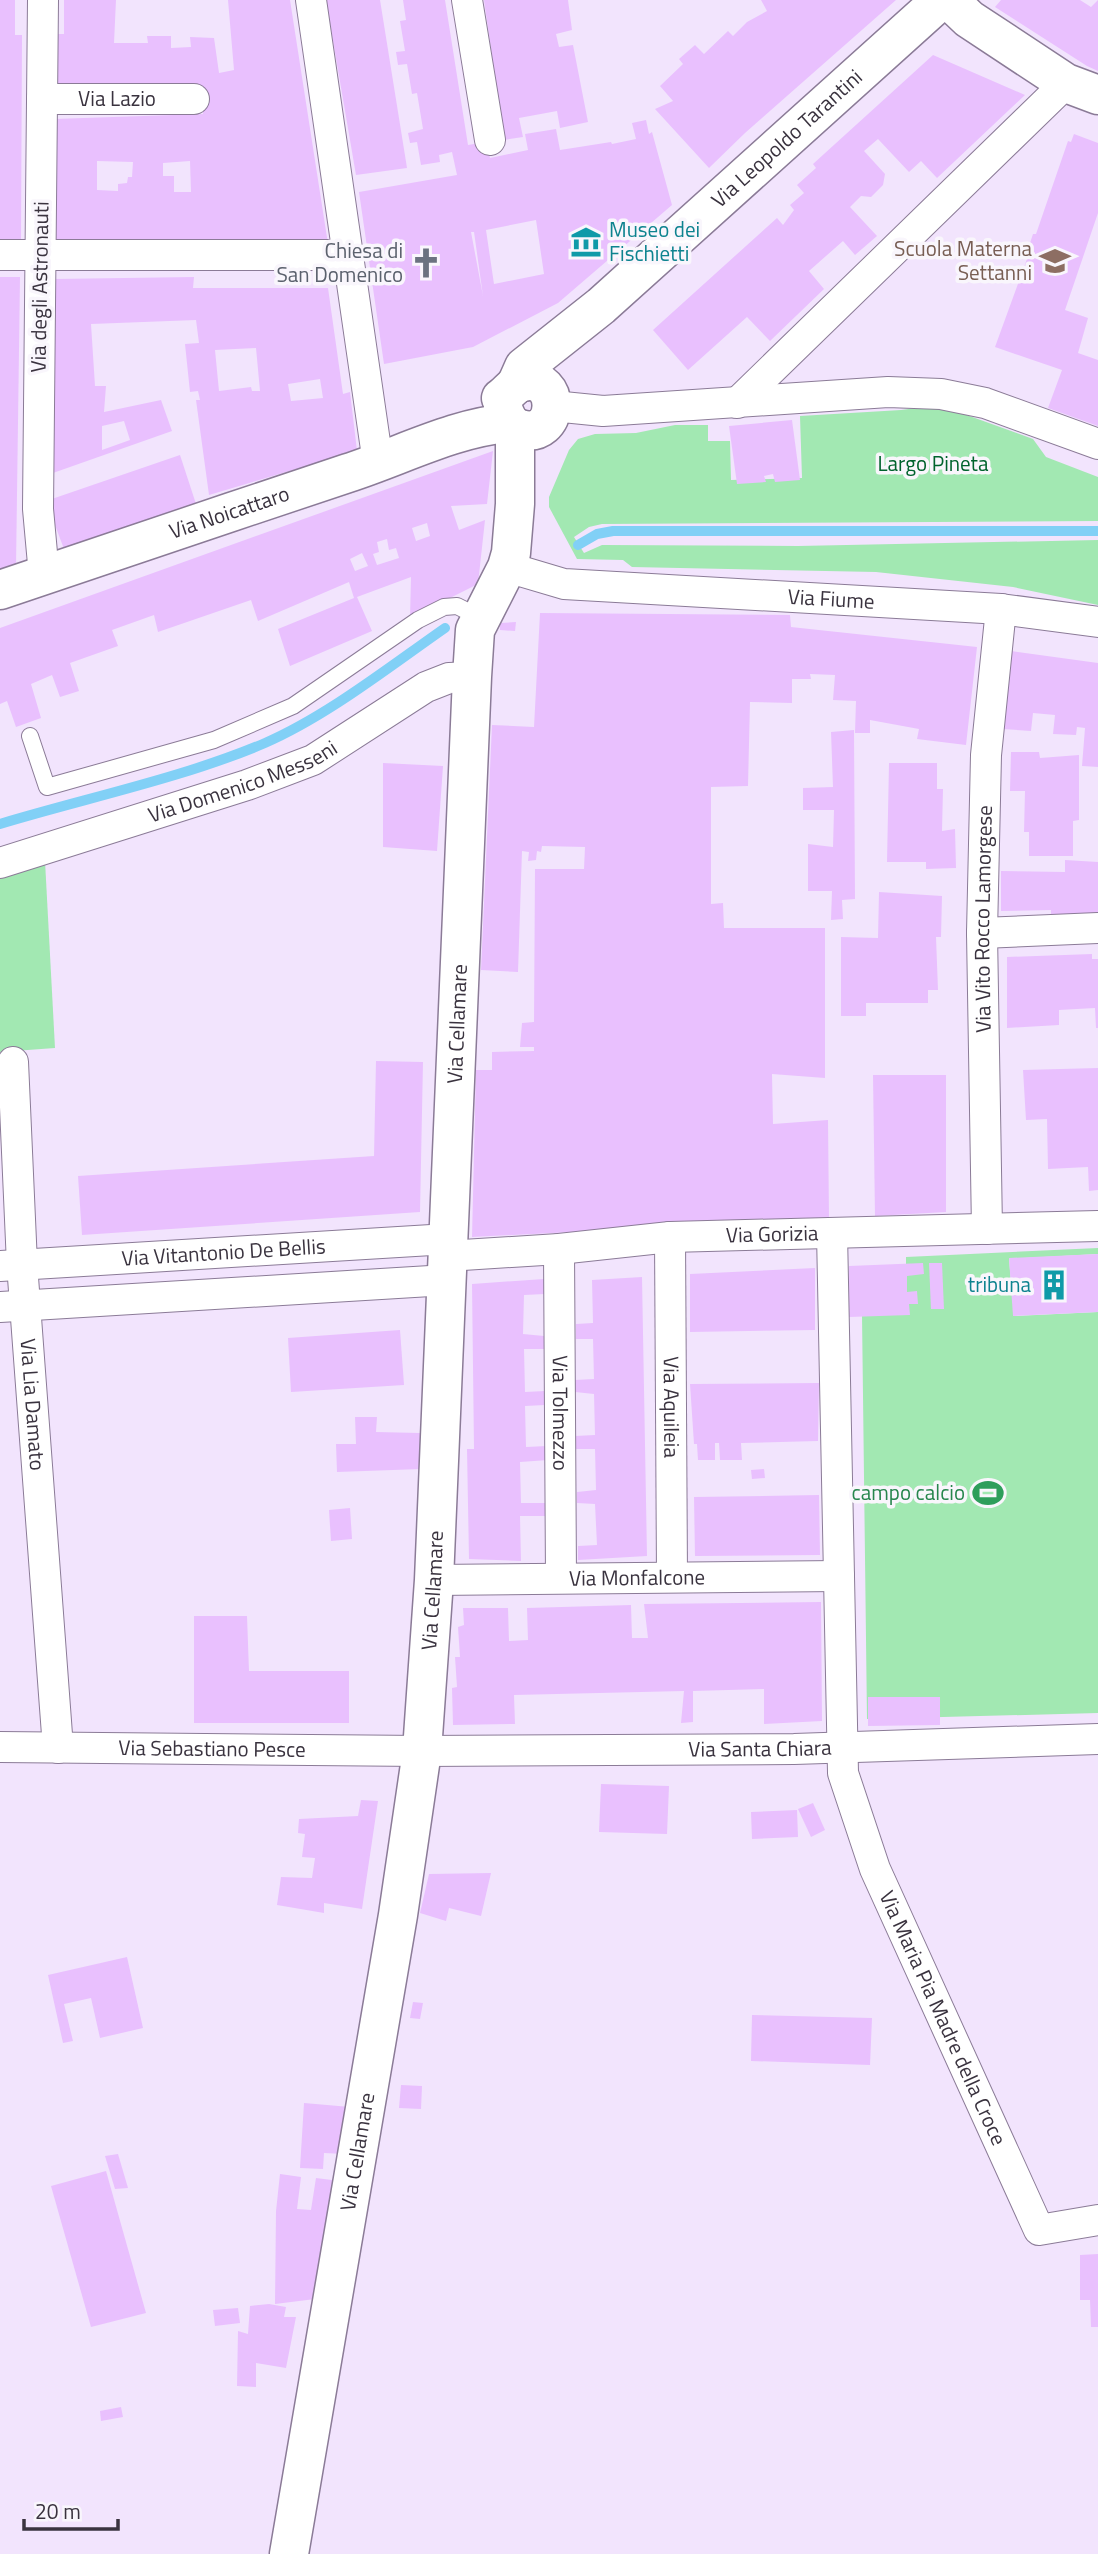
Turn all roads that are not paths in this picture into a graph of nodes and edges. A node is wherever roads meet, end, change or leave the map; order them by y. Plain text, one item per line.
1 (43, 0) edge
2 (311, 0) edge
3 (467, 0) edge
4 (941, 0) edge
5 (949, 0) edge
6 (1082, 89) edge
7 (42, 99) junction
8 (194, 99) dead end
9 (490, 140) dead end
10 (0, 255) edge
11 (348, 255) junction
12 (40, 256) junction
13 (737, 403) junction
14 (528, 408) junction
15 (1098, 444) edge
16 (378, 463) junction
17 (507, 566) junction
18 (44, 575) junction
19 (0, 590) edge
20 (1001, 609) junction
21 (481, 618) junction
22 (1098, 622) edge
23 (472, 677) junction
24 (30, 736) dead end
25 (0, 863) edge
26 (1098, 928) edge
27 (982, 933) junction
28 (13, 1062) dead end
29 (1098, 1226) edge
30 (987, 1229) junction
31 (832, 1233) junction
32 (670, 1237) junction
33 (559, 1249) junction
34 (447, 1258) junction
35 (11, 1265) edge
36 (13, 1306) edge
37 (839, 1576) junction
38 (672, 1577) junction
39 (561, 1578) junction
40 (434, 1580) junction
41 (1098, 1739) edge
42 (842, 1746) junction
43 (0, 1747) edge
44 (58, 1748) junction
45 (422, 1751) junction
46 (1098, 2220) edge
47 (289, 2554) edge

1 - 7 street, Via degli Astronauti
2 - 11 street
3 - 9 street
4 - 14 street, Via Leopoldo Tarantini
5 - 6 street
6 - 13 street
7 - 8 street, Via Lazio
7 - 12 street, Via degli Astronauti
10 - 12 street
11 - 12 street
11 - 16 street
12 - 18 street, Via degli Astronauti
13 - 14 street
13 - 15 street
14 - 16 street, Via Noicattaro
14 - 17 street, Via Cellamare
16 - 18 street, Via Noicattaro
17 - 20 street, Via Fiume
17 - 21 street, Via Cellamare
18 - 19 street, Via Noicattaro
20 - 22 street, Via Fiume
20 - 27 street, Via Vito Rocco Lamorgese
21 - 23 street, Via Cellamare
21 - 24 lane
23 - 25 street, Via Domenico Messeni
23 - 34 street, Via Cellamare
26 - 27 street
27 - 30 street, Via Vito Rocco Lamorgese
28 - 35 street, Via Lia Damato
29 - 30 street, Via Gorizia
30 - 31 street, Via Gorizia
31 - 32 street, Via Gorizia
31 - 37 street
32 - 33 street, Via Gorizia
32 - 38 street, Via Aquileia
33 - 34 street, Via Gorizia
33 - 39 street, Via Tolmezzo
34 - 35 street, Via Vitantonio De Bellis
34 - 36 street
34 - 40 street, Via Cellamare
35 - 36 street, Via Lia Damato
36 - 44 street, Via Lia Damato
37 - 38 street, Via Monfalcone
37 - 42 street
38 - 39 street, Via Monfalcone
39 - 40 street, Via Monfalcone
40 - 45 street, Via Cellamare
41 - 42 street, Via Santa Chiara
42 - 45 street, Via Santa Chiara
42 - 46 street, Via Maria Pia Madre della Croce
43 - 44 street, Via Sebastiano Pesce
44 - 45 street, Via Sebastiano Pesce
45 - 47 street, Via Cellamare

